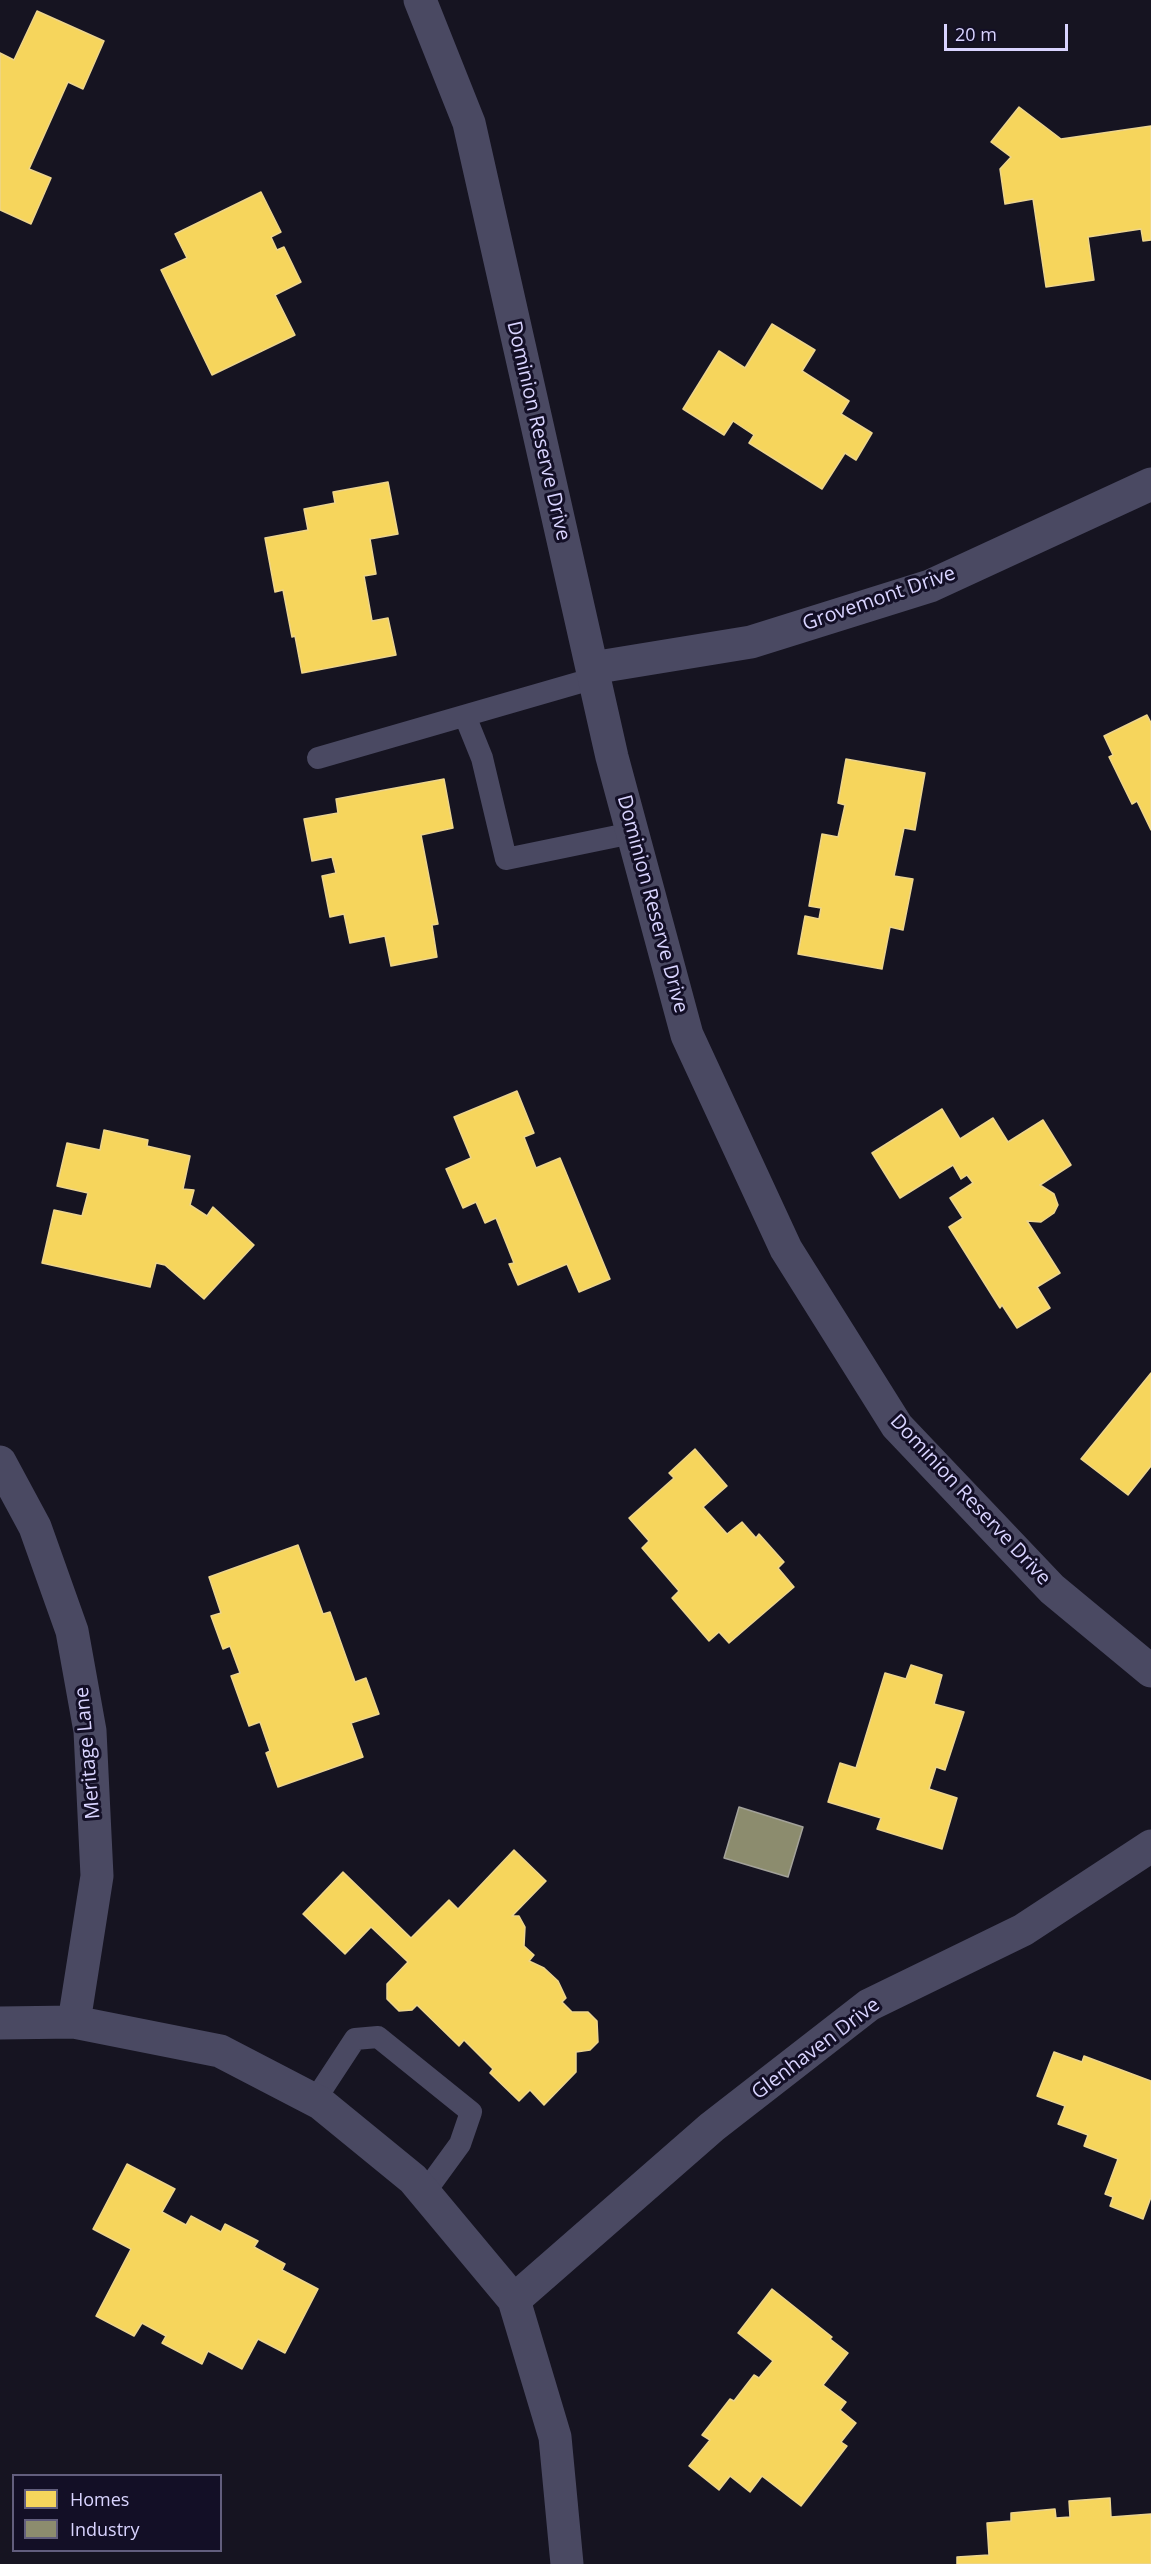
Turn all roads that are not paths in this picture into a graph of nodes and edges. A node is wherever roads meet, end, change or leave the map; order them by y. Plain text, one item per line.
1 (420, 0) edge
2 (1151, 484) edge
3 (594, 673) junction
4 (465, 716) junction
5 (318, 758) dead end
6 (632, 834) junction
7 (0, 1462) edge
8 (1151, 1671) edge
9 (1151, 1846) edge
10 (74, 2022) junction
11 (0, 2023) edge
12 (315, 2100) junction
13 (425, 2193) junction
14 (514, 2300) junction
15 (567, 2564) edge

1 - 3 street, Dominion Reserve Drive
2 - 3 street, Grovemont Drive
3 - 4 lane
3 - 6 street, Dominion Reserve Drive
4 - 5 lane
4 - 6 lane
6 - 8 street, Dominion Reserve Drive
7 - 10 street, Meritage Lane
9 - 14 street, Glenhaven Drive
10 - 11 street
10 - 12 street
12 - 13 street
12 - 13 lane
13 - 14 street
14 - 15 street

